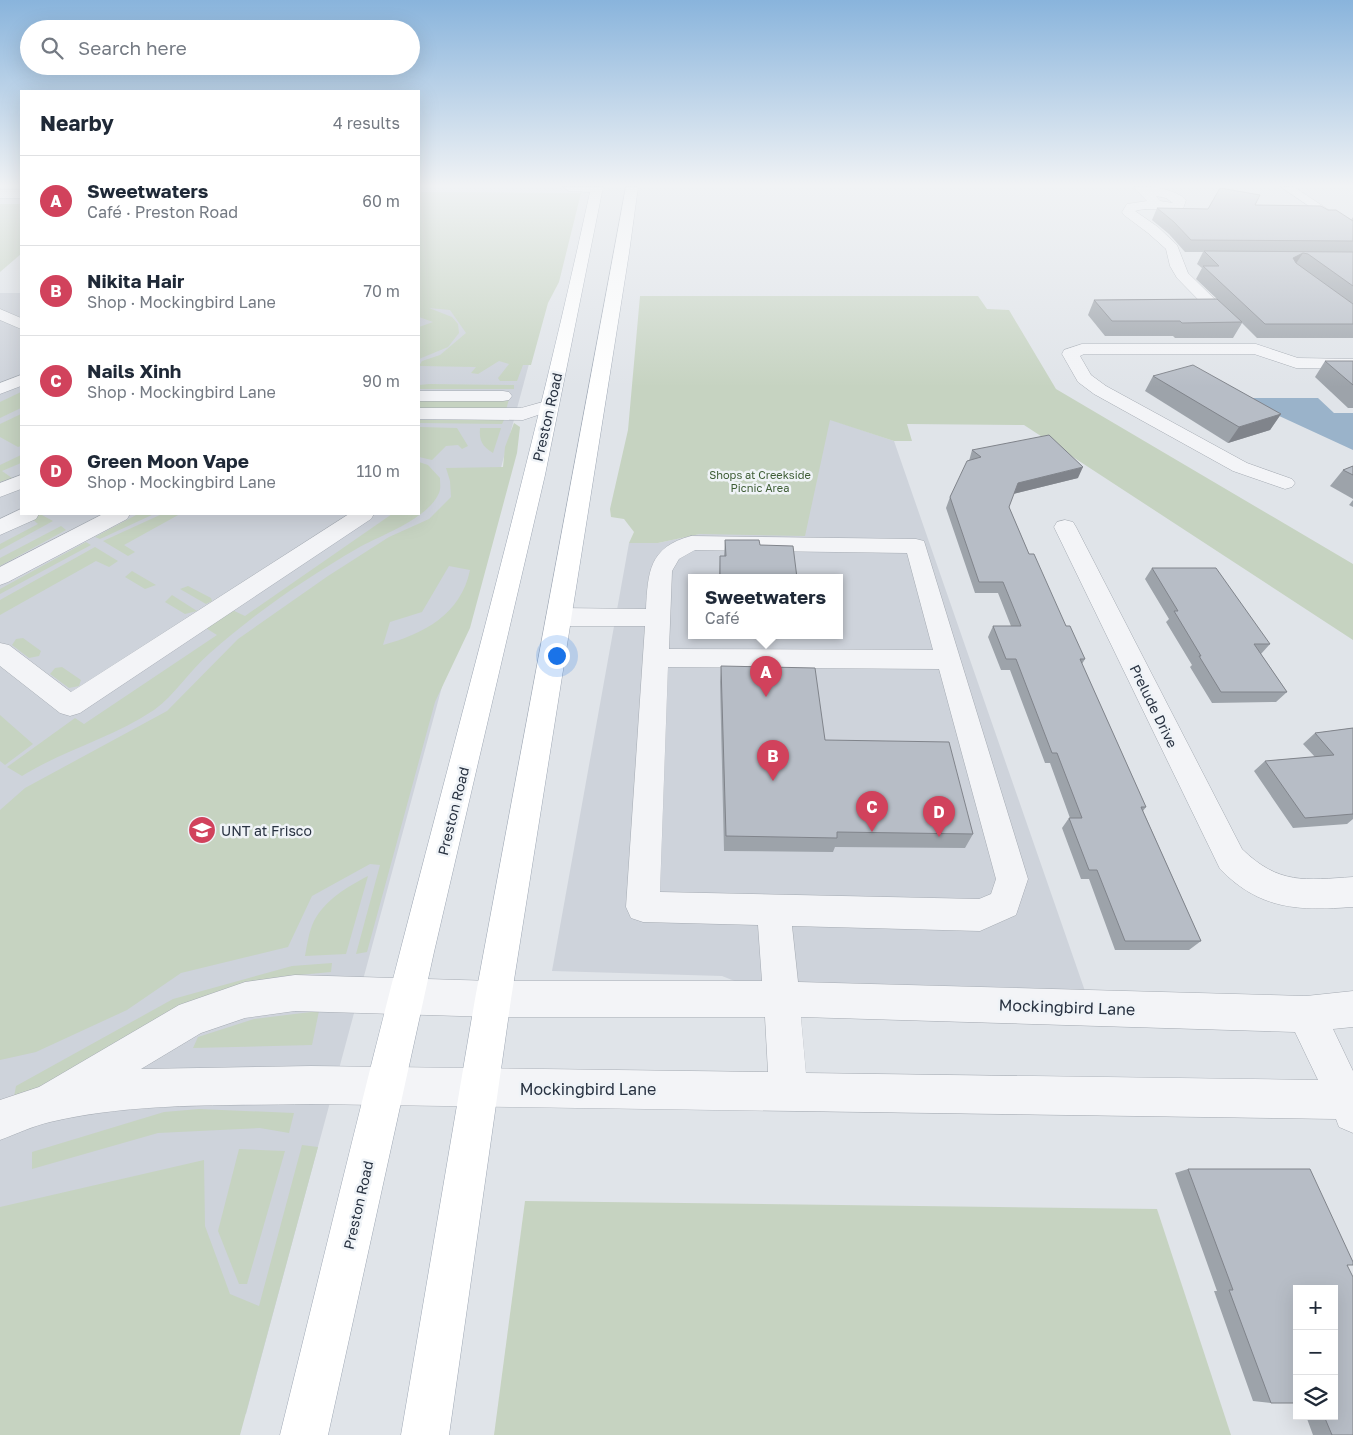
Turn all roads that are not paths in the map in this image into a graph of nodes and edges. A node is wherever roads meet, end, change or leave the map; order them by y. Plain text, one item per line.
1 (584, 254) edge
2 (614, 254) edge
3 (1175, 254) edge
4 (1180, 263) junction
5 (1198, 271) dead end
6 (20, 311) edge
7 (0, 312) edge
8 (20, 323) edge
9 (1256, 349) junction
10 (1353, 364) edge
11 (20, 380) edge
12 (0, 389) edge
13 (420, 396) edge
14 (572, 405) junction
15 (420, 414) edge
16 (20, 481) edge
17 (1285, 483) dead end
18 (0, 491) edge
19 (26, 515) edge
20 (117, 515) edge
21 (360, 515) edge
22 (0, 528) edge
23 (1065, 528) dead end
24 (0, 577) edge
25 (558, 617) junction
26 (658, 618) junction
27 (0, 652) edge
28 (656, 658) junction
29 (950, 660) junction
30 (1353, 892) edge
31 (774, 910) junction
32 (408, 996) junction
33 (493, 999) junction
34 (781, 999) junction
35 (1353, 1009) edge
36 (1306, 1014) junction
37 (387, 1085) junction
38 (480, 1087) junction
39 (789, 1091) junction
40 (49, 1103) junction
41 (1351, 1104) edge
42 (0, 1120) edge
43 (304, 1435) edge
44 (426, 1435) edge

1 - 14 main road, Preston Road
2 - 14 main road, Preston Road
3 - 4 street
4 - 5 street
4 - 9 street
6 - 7 street
7 - 8 street
9 - 10 street
9 - 17 street
11 - 12 street
13 - 14 street
14 - 15 street
14 - 25 main road, Preston Road
14 - 32 main road, Preston Road
16 - 18 street
19 - 22 street
20 - 24 street
21 - 27 street
23 - 30 street, Prelude Drive
25 - 26 street
25 - 33 main road, Preston Road
26 - 28 street
26 - 29 street
28 - 29 street
28 - 31 street
29 - 31 street
31 - 34 street
32 - 33 street, Mockingbird Lane
32 - 37 main road, Preston Road
32 - 40 street, Mockingbird Lane
33 - 34 street, Mockingbird Lane
33 - 38 main road, Preston Road
34 - 36 street, Mockingbird Lane
34 - 39 street
35 - 36 street, Mockingbird Lane
36 - 41 street
37 - 38 street, Mockingbird Lane
37 - 40 street, Mockingbird Lane
37 - 43 main road, Preston Road
38 - 39 street, Mockingbird Lane
38 - 44 main road, Preston Road
39 - 41 street, Mockingbird Lane
40 - 42 street

